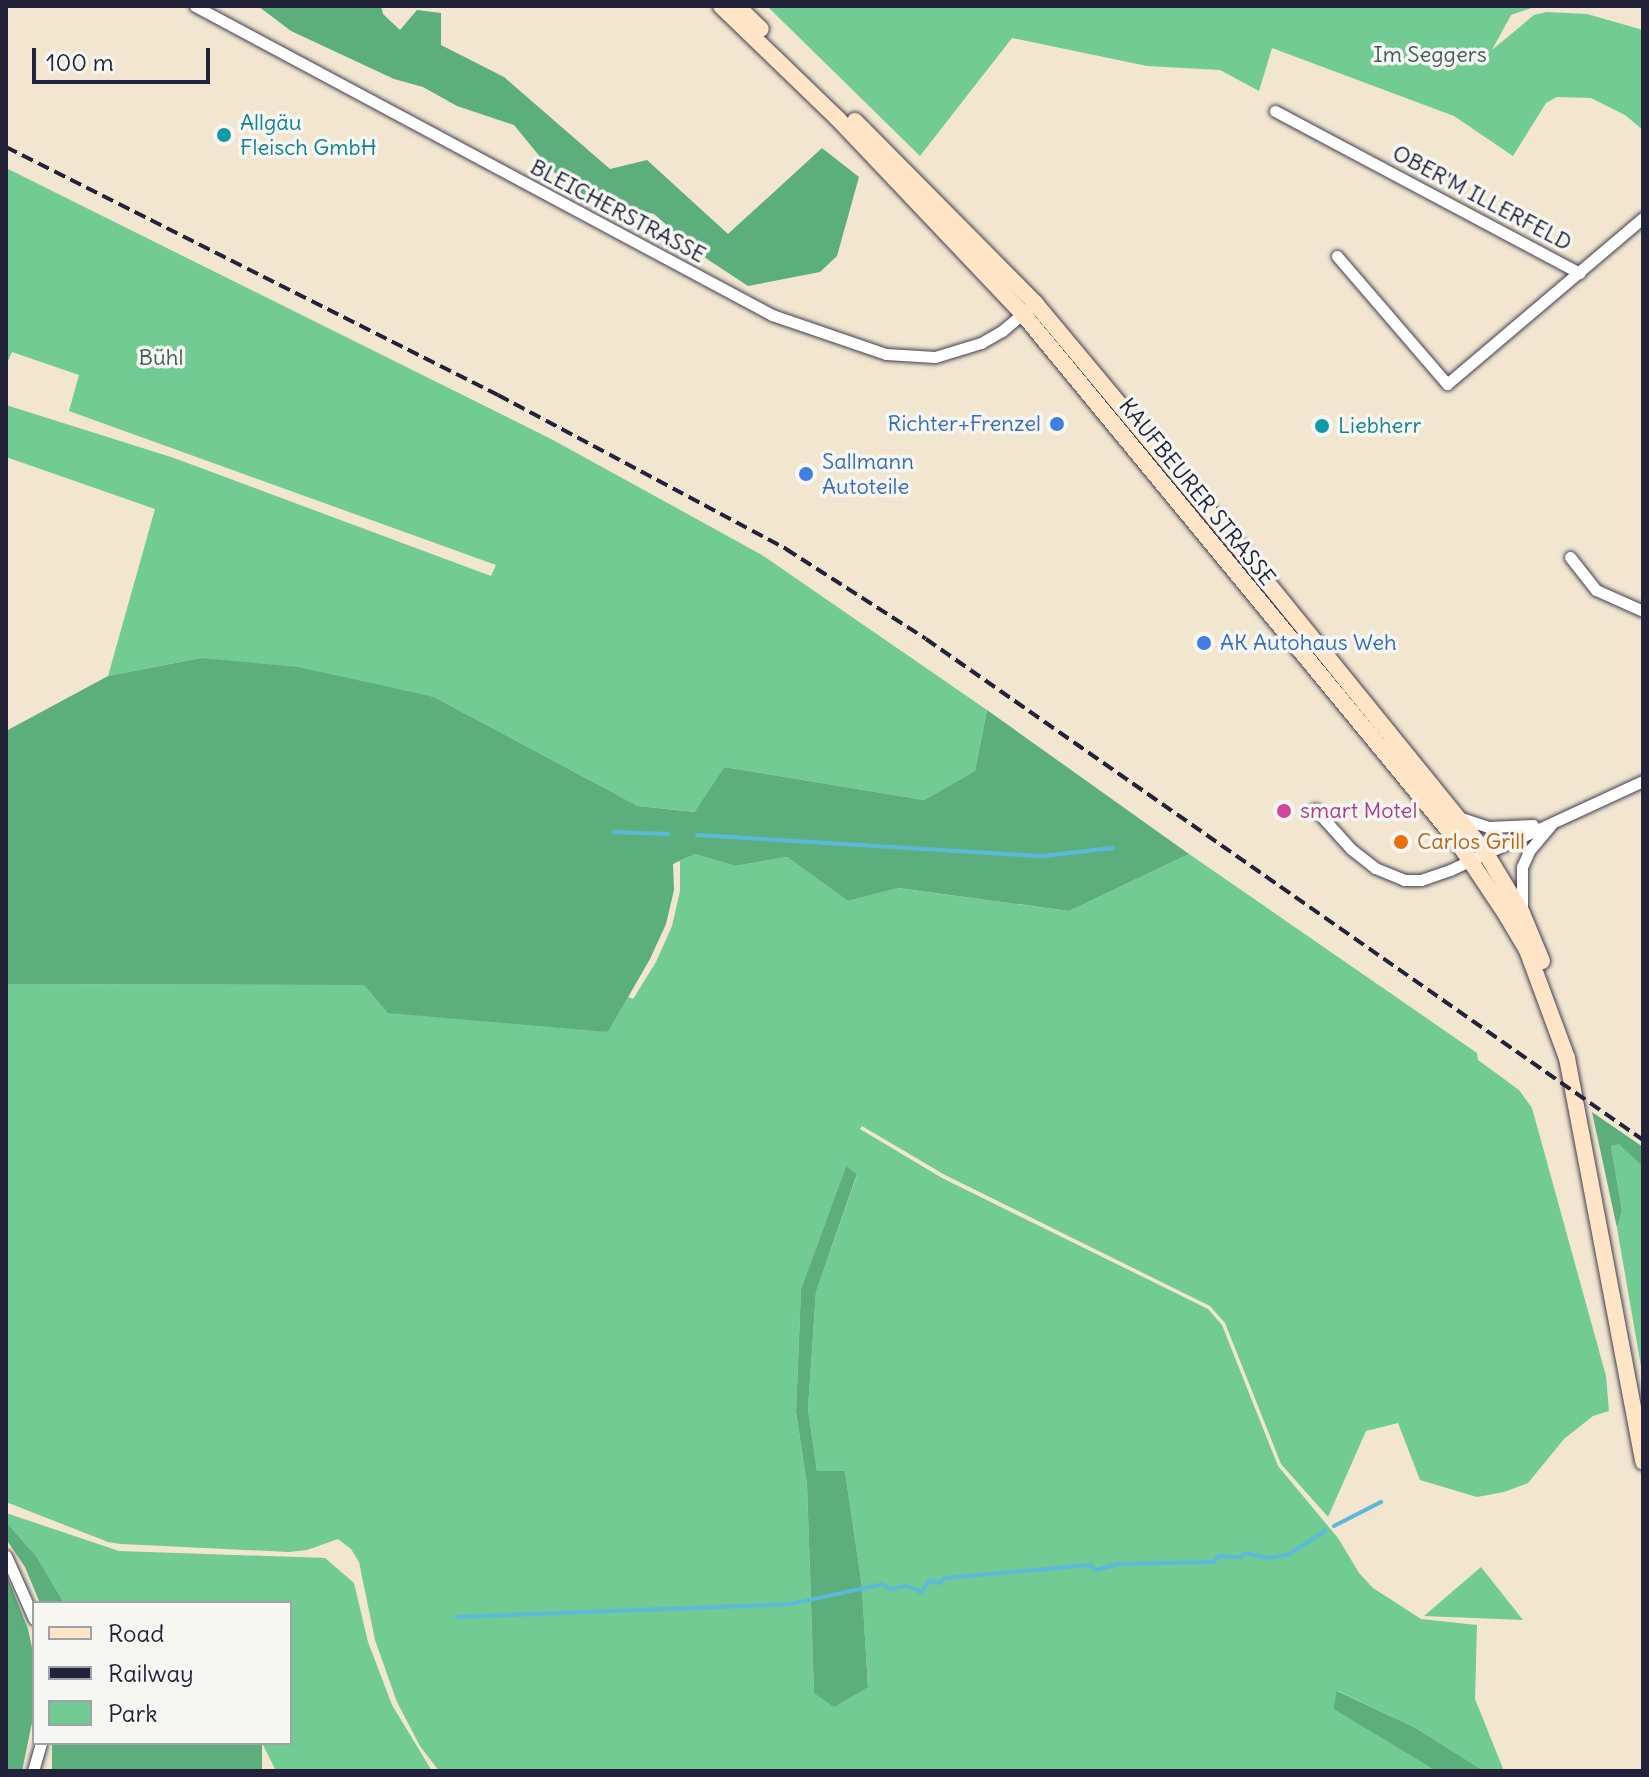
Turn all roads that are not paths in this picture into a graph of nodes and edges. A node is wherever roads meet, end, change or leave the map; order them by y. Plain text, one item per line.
1 (195, 6) edge
2 (721, 6) edge
3 (737, 6) edge
4 (1275, 111) dead end
5 (1643, 218) edge
6 (1337, 256) dead end
7 (1580, 273) junction
8 (1029, 308) junction
9 (1570, 557) dead end
10 (1643, 611) edge
11 (1643, 781) edge
12 (1315, 809) dead end
13 (1457, 816) junction
14 (1554, 822) junction
15 (1478, 856) junction
16 (1522, 913) junction
17 (1567, 1058) junction
18 (1643, 1462) edge
19 (6, 1556) edge
20 (32, 1614) edge
21 (40, 1745) edge
22 (33, 1771) edge

1 - 8 street, BLEICHERSTRASSE
2 - 8 main road, KAUFBEURER STRASSE
3 - 8 main road, KAUFBEURER STRASSE
4 - 7 street, OBER'M ILLERFELD
5 - 7 street
6 - 7 street, OBER'M ILLERFELD
8 - 13 main road, KAUFBEURER STRASSE
8 - 15 main road, KAUFBEURER STRASSE
9 - 10 street
11 - 14 street
12 - 15 street
13 - 14 street
13 - 15 main road, KAUFBEURER STRASSE
14 - 15 street
14 - 16 street
15 - 16 main road, KAUFBEURER STRASSE
15 - 17 main road, KAUFBEURER STRASSE
16 - 17 main road, KAUFBEURER STRASSE
17 - 18 main road, KAUFBEURER STRASSE
19 - 20 street
21 - 22 street

